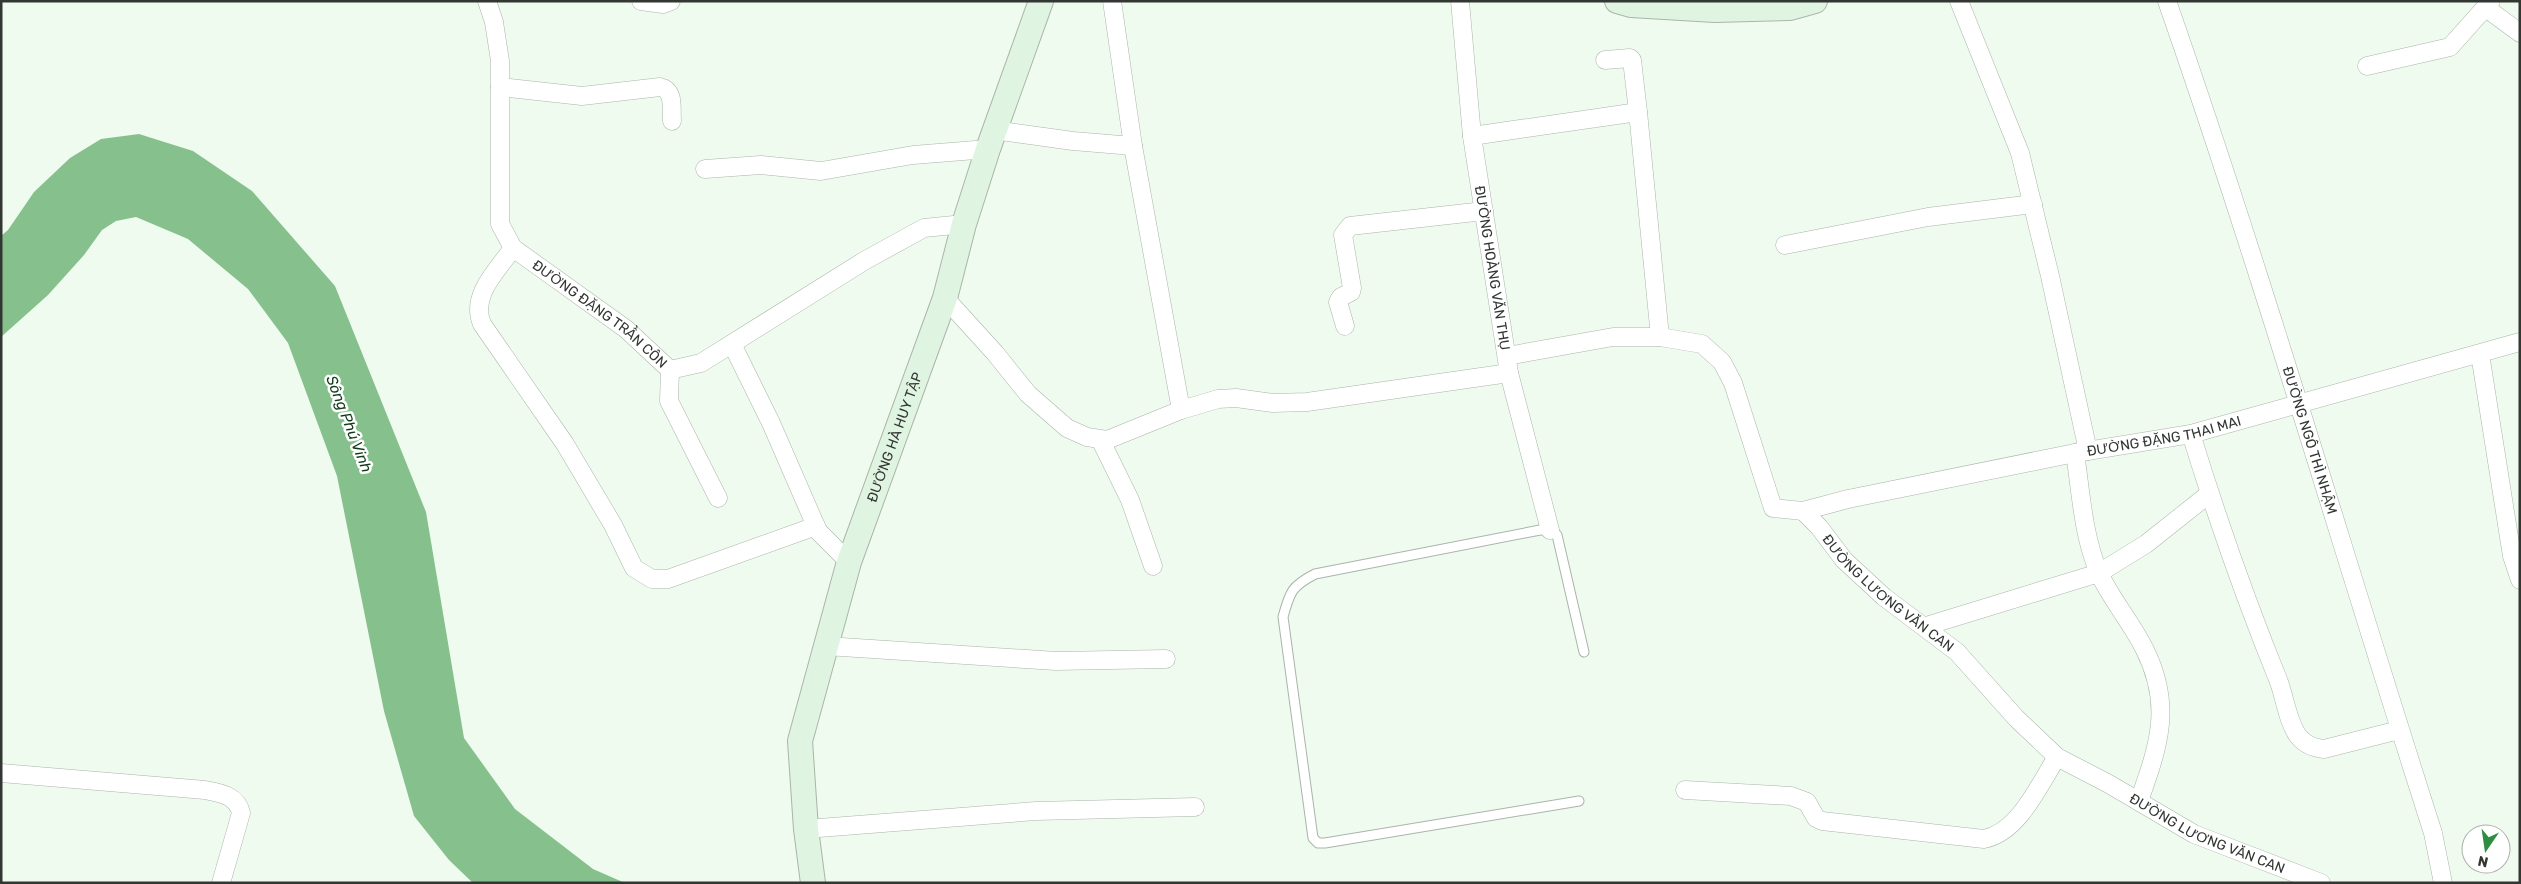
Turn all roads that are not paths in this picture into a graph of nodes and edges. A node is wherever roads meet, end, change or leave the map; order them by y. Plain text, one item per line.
1 (487, 1) edge
2 (641, 1) edge
3 (671, 1) edge
4 (1041, 1) edge
5 (1112, 1) edge
6 (1460, 1) edge
7 (1815, 1) edge
8 (1959, 1) edge
9 (2167, 1) edge
10 (1626, 2) edge
11 (2488, 5) edge
12 (2520, 34) edge
13 (1605, 60) dead end
14 (2367, 66) dead end
15 (500, 86) junction
16 (1638, 112) junction
17 (672, 121) dead end
18 (1472, 136) junction
19 (991, 139) junction
20 (1133, 146) junction
21 (705, 168) dead end
22 (2033, 204) junction
23 (1484, 211) junction
24 (964, 224) junction
25 (1785, 245) dead end
26 (513, 248) junction
27 (945, 298) junction
28 (1345, 326) dead end
29 (1660, 337) junction
30 (2520, 342) edge
31 (732, 344) junction
32 (2480, 354) junction
33 (1507, 356) junction
34 (670, 370) junction
35 (1509, 374) junction
36 (2298, 403) junction
37 (1181, 410) junction
38 (2191, 434) junction
39 (1101, 441) junction
40 (2082, 452) junction
41 (2209, 494) junction
42 (718, 498) dead end
43 (1802, 511) junction
44 (816, 526) junction
45 (1550, 530) junction
46 (849, 562) junction
47 (1153, 566) dead end
48 (2099, 573) junction
49 (2520, 580) edge
50 (1926, 626) junction
51 (826, 646) junction
52 (1584, 652) dead end
53 (1166, 659) dead end
54 (2399, 730) junction
55 (2057, 757) junction
56 (1, 773) edge
57 (1685, 790) dead end
58 (1579, 801) dead end
59 (2139, 802) junction
60 (1195, 807) dead end
61 (806, 829) junction
62 (813, 881) edge
63 (222, 883) edge
64 (2321, 883) edge
65 (2444, 883) edge

1 - 15 street, ĐƯỜNG ĐẶNG TRẦN CÔN
2 - 3 street
4 - 19 main road, ĐƯỜNG HÀ HUY TẬP
5 - 20 street
6 - 18 street, ĐƯỜNG HOÀNG VĂN THỤ
7 - 10 main road
8 - 22 street
9 - 36 street, ĐƯỜNG NGÔ THÌ NHẬM
11 - 12 street
11 - 14 street
13 - 16 street
15 - 17 street
15 - 26 street, ĐƯỜNG ĐẶNG TRẦN CÔN
16 - 18 street
16 - 29 street
18 - 23 street, ĐƯỜNG HOÀNG VĂN THỤ
19 - 20 street
19 - 21 street
19 - 24 main road, ĐƯỜNG HÀ HUY TẬP
20 - 37 street
22 - 25 street
22 - 40 street
23 - 28 street
23 - 33 street, ĐƯỜNG HOÀNG VĂN THỤ
24 - 27 main road, ĐƯỜNG HÀ HUY TẬP
24 - 31 street, ĐƯỜNG ĐẶNG TRẦN CÔN
26 - 34 street, ĐƯỜNG ĐẶNG TRẦN CÔN
26 - 44 street
27 - 39 street
27 - 46 main road, ĐƯỜNG HÀ HUY TẬP
29 - 33 street
29 - 43 street
30 - 32 street, ĐƯỜNG ĐẶNG THAI MAI
31 - 34 street, ĐƯỜNG ĐẶNG TRẦN CÔN
31 - 44 street
32 - 36 street, ĐƯỜNG ĐẶNG THAI MAI
32 - 49 street
33 - 35 street, ĐƯỜNG HOÀNG VĂN THỤ
34 - 42 street
35 - 37 street
35 - 45 street, ĐƯỜNG HOÀNG VĂN THỤ
36 - 38 street, ĐƯỜNG ĐẶNG THAI MAI
36 - 54 street, ĐƯỜNG NGÔ THÌ NHẬM
37 - 39 street
38 - 40 street, ĐƯỜNG ĐẶNG THAI MAI
38 - 41 street
39 - 47 street
40 - 43 street, ĐƯỜNG ĐẶNG THAI MAI
40 - 48 street
41 - 48 street
41 - 54 street
43 - 50 street, ĐƯỜNG LƯƠNG VĂN CAN
44 - 46 street
45 - 52 lane
45 - 58 lane
46 - 51 main road, ĐƯỜNG HÀ HUY TẬP
48 - 50 street
48 - 59 street
50 - 55 street, ĐƯỜNG LƯƠNG VĂN CAN
51 - 53 street
51 - 61 main road, ĐƯỜNG HÀ HUY TẬP
54 - 65 street, ĐƯỜNG NGÔ THÌ NHẬM
55 - 57 street
55 - 59 street, ĐƯỜNG LƯƠNG VĂN CAN
56 - 63 street
59 - 64 street, ĐƯỜNG LƯƠNG VĂN CAN
60 - 61 street
61 - 62 main road, ĐƯỜNG HÀ HUY TẬP

